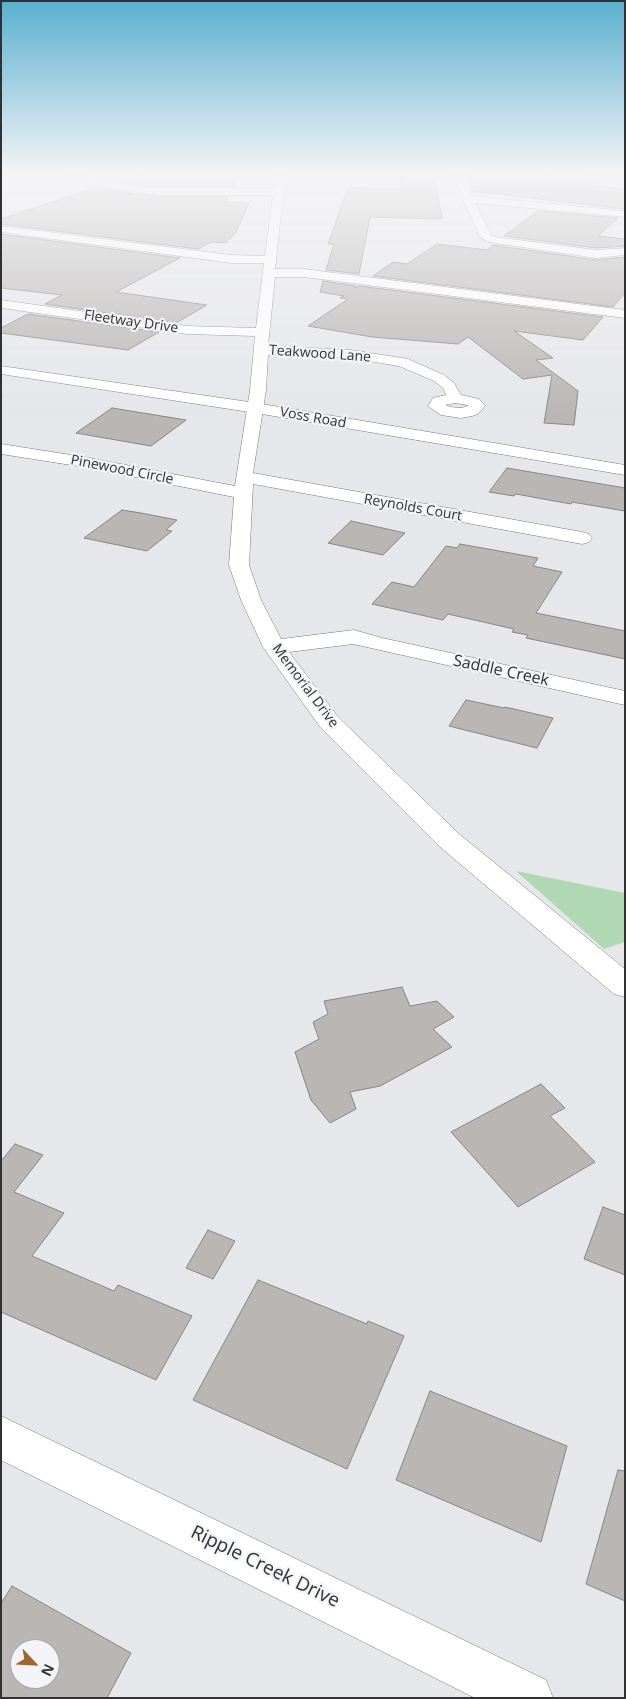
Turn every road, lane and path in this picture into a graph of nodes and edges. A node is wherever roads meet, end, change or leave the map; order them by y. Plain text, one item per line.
1 (195, 254) edge
2 (272, 254) edge
3 (271, 260) junction
4 (270, 274) junction
5 (1, 304) edge
6 (625, 314) edge
7 (262, 332) junction
8 (261, 350) junction
9 (1, 359) edge
10 (1, 370) edge
11 (455, 398) dead end
12 (256, 403) junction
13 (1, 449) edge
14 (625, 458) edge
15 (625, 470) edge
16 (244, 485) junction
17 (582, 538) dead end
18 (274, 647) junction
19 (625, 698) edge
20 (619, 973) edge
21 (1, 1437) edge
22 (528, 1698) edge

1 - 3 street
2 - 3 street, Memorial Drive
3 - 4 street, Memorial Drive
4 - 6 street
4 - 7 street, Memorial Drive
5 - 7 street, Fleetway Drive
7 - 8 street, Memorial Drive
8 - 11 street, Teakwood Lane
8 - 12 street, Memorial Drive
9 - 12 street, Voss Road
10 - 12 street, Voss Road
12 - 14 street, Voss Road
12 - 15 street, Voss Road
12 - 16 street, Memorial Drive
13 - 16 street, Pinewood Circle
16 - 17 street, Reynolds Court
16 - 18 street, Memorial Drive
18 - 19 street, Saddle Creek
18 - 20 street, Memorial Drive
21 - 22 street, Ripple Creek Drive

